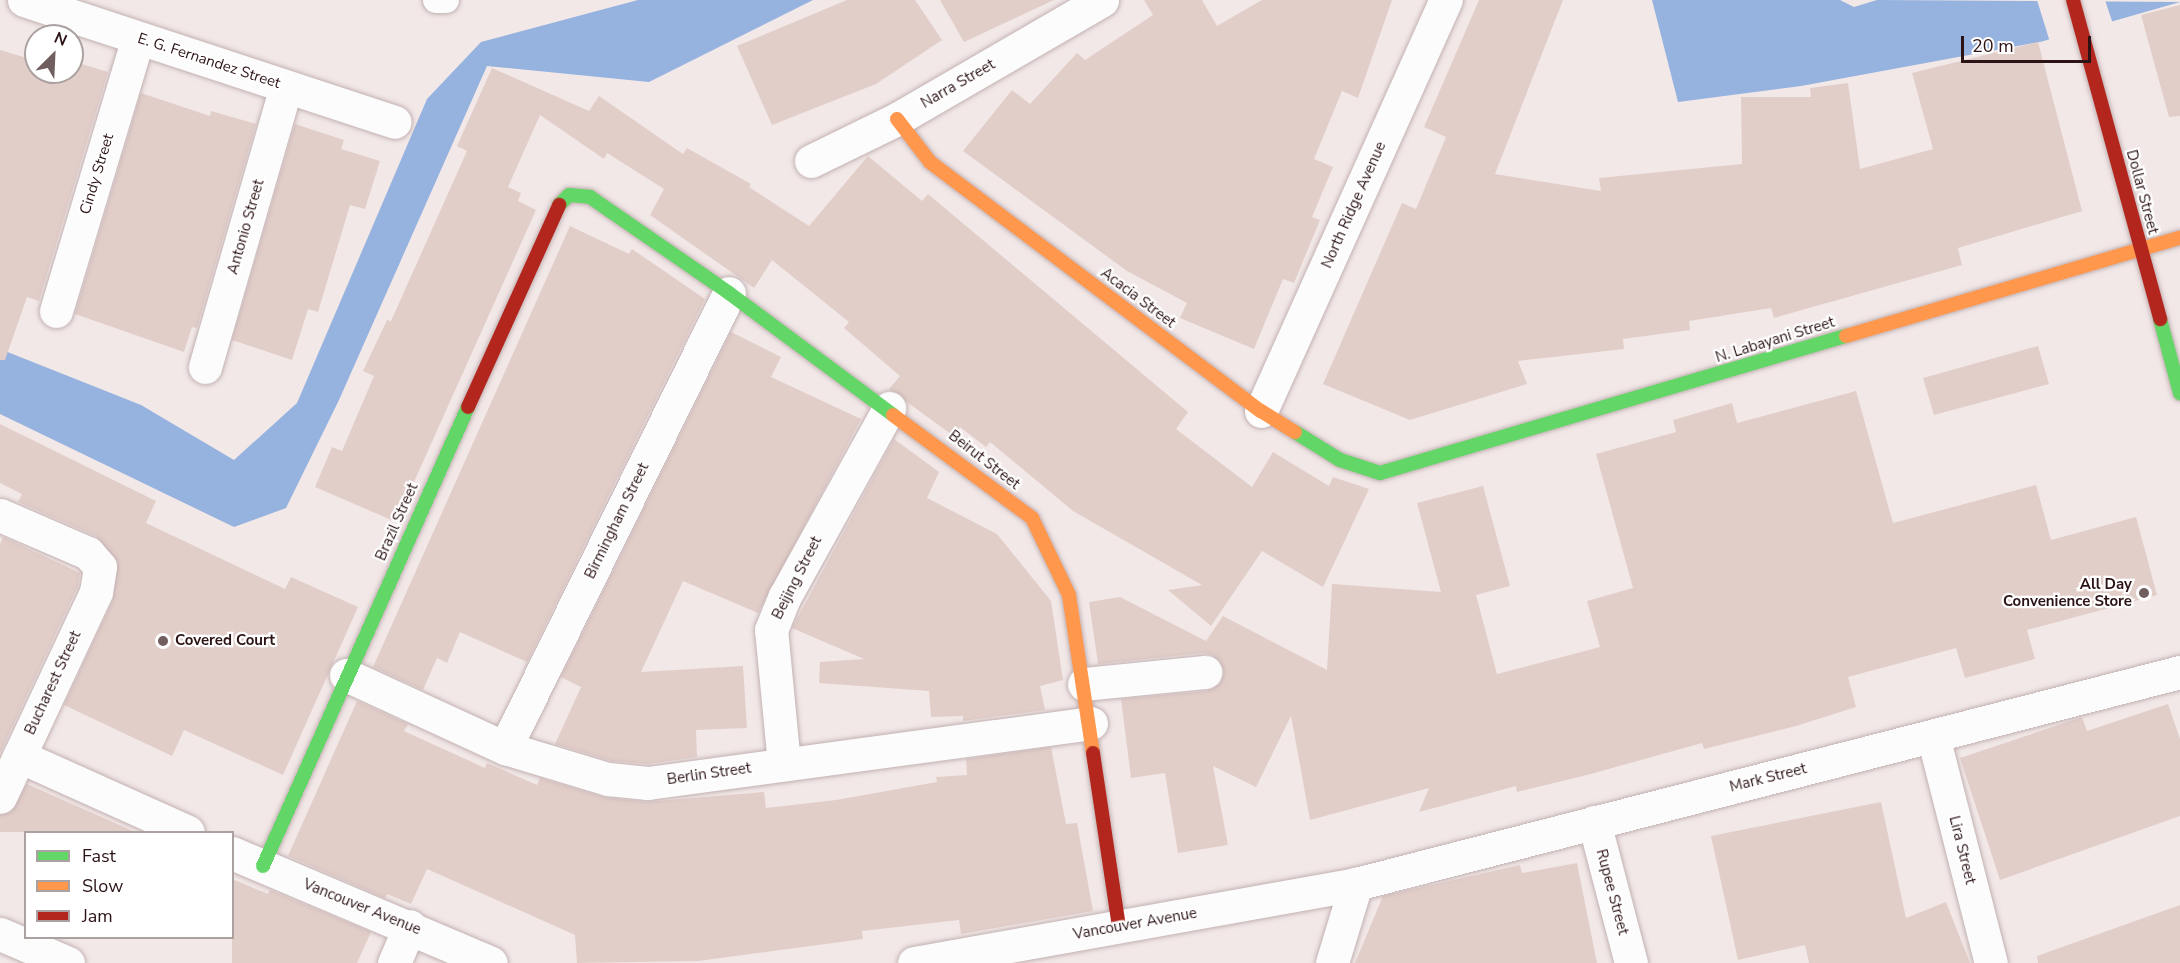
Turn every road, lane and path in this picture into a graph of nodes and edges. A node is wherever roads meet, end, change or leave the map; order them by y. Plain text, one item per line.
1 (24, 0) edge
2 (436, 0) edge
3 (446, 0) edge
4 (1102, 0) edge
5 (1446, 0) edge
6 (2073, 0) edge
7 (138, 38) junction
8 (286, 87) junction
9 (897, 119) junction
10 (394, 122) dead end
11 (811, 161) dead end
12 (569, 195) joint
13 (2180, 238) edge
14 (2141, 249) junction
15 (729, 293) junction
16 (56, 311) dead end
17 (206, 367) dead end
18 (2180, 393) edge
19 (889, 408) junction
20 (1261, 411) junction
21 (1380, 473) joint
22 (0, 515) edge
23 (1204, 672) dead end
24 (2180, 672) edge
25 (346, 675) junction
26 (1084, 684) junction
27 (1091, 723) junction
28 (1933, 736) junction
29 (505, 748) junction
30 (19, 756) junction
31 (784, 764) junction
32 (0, 797) edge
33 (1594, 822) junction
34 (186, 831) edge
35 (234, 853) edge
36 (263, 866) junction
37 (1356, 884) junction
38 (410, 926) junction
39 (1119, 926) junction
40 (0, 934) edge
41 (1045, 951) edge
42 (68, 963) edge
43 (394, 963) edge
44 (491, 963) edge
45 (914, 963) edge
46 (1332, 963) edge
47 (1631, 963) edge
48 (1990, 963) edge

1 - 7 street, E. G. Fernandez Street
2 - 3 lane
4 - 9 street, Narra Street
5 - 20 street, North Ridge Avenue
6 - 14 street, Dollar Street
7 - 8 street, E. G. Fernandez Street
7 - 16 street, Cindy Street
8 - 10 street, E. G. Fernandez Street
8 - 17 street, Antonio Street
9 - 11 street, Narra Street
9 - 20 street, Acacia Street
12 - 15 street, Beirut Street
12 - 25 street, Brazil Street
13 - 14 street, N. Labayani Street
14 - 18 street, Dollar Street
14 - 21 street, N. Labayani Street
15 - 19 street, Beirut Street
15 - 29 street, Birmingham Street
19 - 26 street, Beirut Street
19 - 31 street, Beijing Street
20 - 21 street, Acacia Street
22 - 30 street, Bucharest Street
23 - 26 street
24 - 28 street, Mark Street
25 - 29 street, Berlin Street
25 - 36 street, Brazil Street
26 - 27 street, Beirut Street
27 - 31 street, Berlin Street
27 - 39 street, Beirut Street
28 - 33 street, Mark Street
28 - 48 street, Lira Street
29 - 31 street, Berlin Street
30 - 32 street, Bucharest Street
30 - 34 street
33 - 37 street, Mark Street
33 - 47 street, Rupee Street
35 - 36 street, Vancouver Avenue
36 - 38 street, Vancouver Avenue
37 - 39 street, Vancouver Avenue
37 - 46 street
38 - 43 street
38 - 44 street, Vancouver Avenue
39 - 41 street, Vancouver Avenue
40 - 42 street
41 - 45 street, Vancouver Avenue

